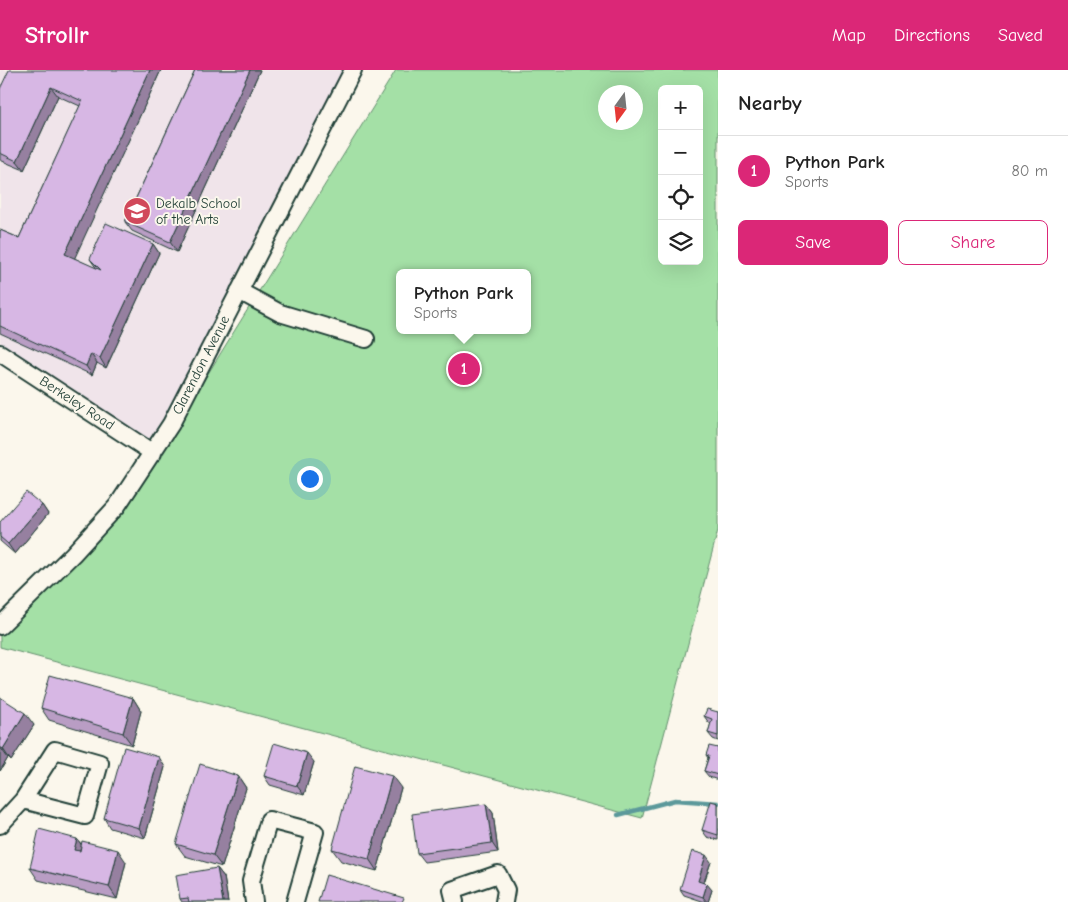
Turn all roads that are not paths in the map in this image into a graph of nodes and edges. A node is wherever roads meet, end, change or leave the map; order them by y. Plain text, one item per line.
1 (353, 70) edge
2 (239, 291) junction
3 (366, 339) dead end
4 (0, 353) edge
5 (153, 453) junction
6 (0, 626) edge
7 (22, 800) junction
8 (0, 825) edge
9 (254, 902) edge
10 (296, 902) edge
11 (454, 902) edge
12 (504, 902) edge

1 - 2 street, Clarendon Avenue
2 - 3 street
2 - 5 street, Clarendon Avenue
4 - 5 street, Berkeley Road
5 - 6 street, Clarendon Avenue
7 - 7 street
7 - 8 street
9 - 10 street
11 - 12 street

